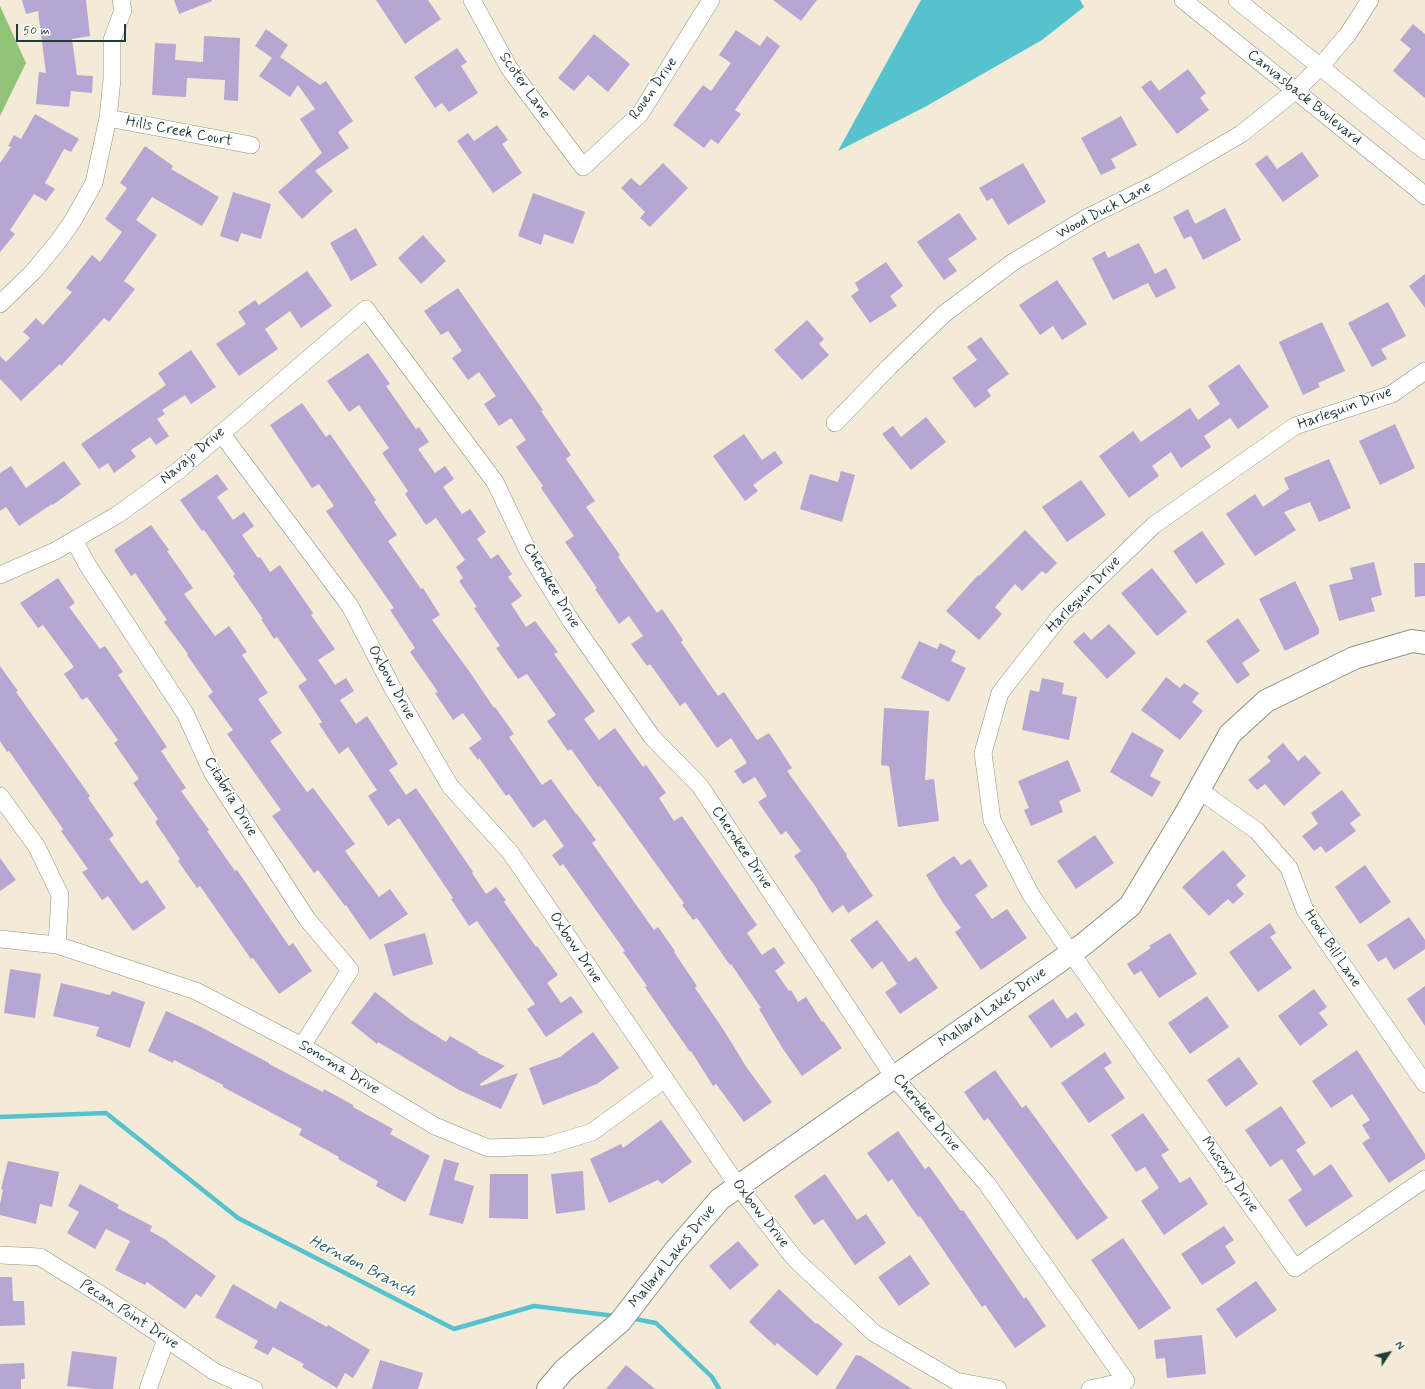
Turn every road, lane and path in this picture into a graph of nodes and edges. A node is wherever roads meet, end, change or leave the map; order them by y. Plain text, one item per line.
1 (121, 0) edge
2 (472, 0) edge
3 (711, 0) edge
4 (1183, 0) edge
5 (1237, 0) edge
6 (1370, 0) edge
7 (1320, 67) junction
8 (1295, 91) junction
9 (108, 118) junction
10 (251, 145) dead end
11 (1425, 151) edge
12 (584, 167) joint
13 (1425, 196) edge
14 (0, 304) edge
15 (366, 309) joint
16 (1425, 371) edge
17 (835, 423) dead end
18 (221, 433) junction
19 (74, 540) junction
20 (0, 574) edge
21 (1425, 643) edge
22 (1199, 790) junction
23 (0, 796) edge
24 (0, 939) edge
25 (57, 945) junction
26 (1071, 953) junction
27 (302, 1046) junction
28 (894, 1077) junction
29 (664, 1079) junction
30 (1425, 1084) edge
31 (1425, 1179) edge
32 (738, 1186) junction
33 (0, 1255) edge
34 (166, 1339) junction
35 (148, 1389) edge
36 (254, 1389) edge
37 (548, 1389) edge
38 (998, 1389) edge
39 (1090, 1389) edge

1 - 9 street
2 - 12 street, Scoter Lane
3 - 12 street, Rouen Drive
4 - 8 street, Canvasback Boulevard
5 - 7 street
6 - 7 street, Wood Duck Lane
7 - 8 street, Wood Duck Lane
7 - 11 street
8 - 13 street, Canvasback Boulevard
8 - 17 street, Wood Duck Lane
9 - 10 street, Hills Creek Court
9 - 14 street
15 - 18 street, Navajo Drive
15 - 28 street, Cherokee Drive
16 - 26 street, Harlequin Drive
18 - 19 street, Navajo Drive
18 - 29 street, Oxbow Drive
19 - 20 street, Navajo Drive
19 - 27 street, Citabria Drive
21 - 22 street, Mallard Lakes Drive
22 - 26 street, Mallard Lakes Drive
22 - 30 street, Hook Bill Lane
23 - 25 street
24 - 25 street, Sonoma Drive
25 - 27 street, Sonoma Drive
26 - 28 street, Mallard Lakes Drive
26 - 31 street, Muscovy Drive
27 - 29 street, Sonoma Drive
28 - 32 street, Mallard Lakes Drive
28 - 39 street, Cherokee Drive
29 - 32 street, Oxbow Drive
32 - 37 street, Mallard Lakes Drive
32 - 38 street, Oxbow Drive
33 - 34 street, Pecan Point Drive
34 - 35 street
34 - 36 street, Pecan Point Drive

